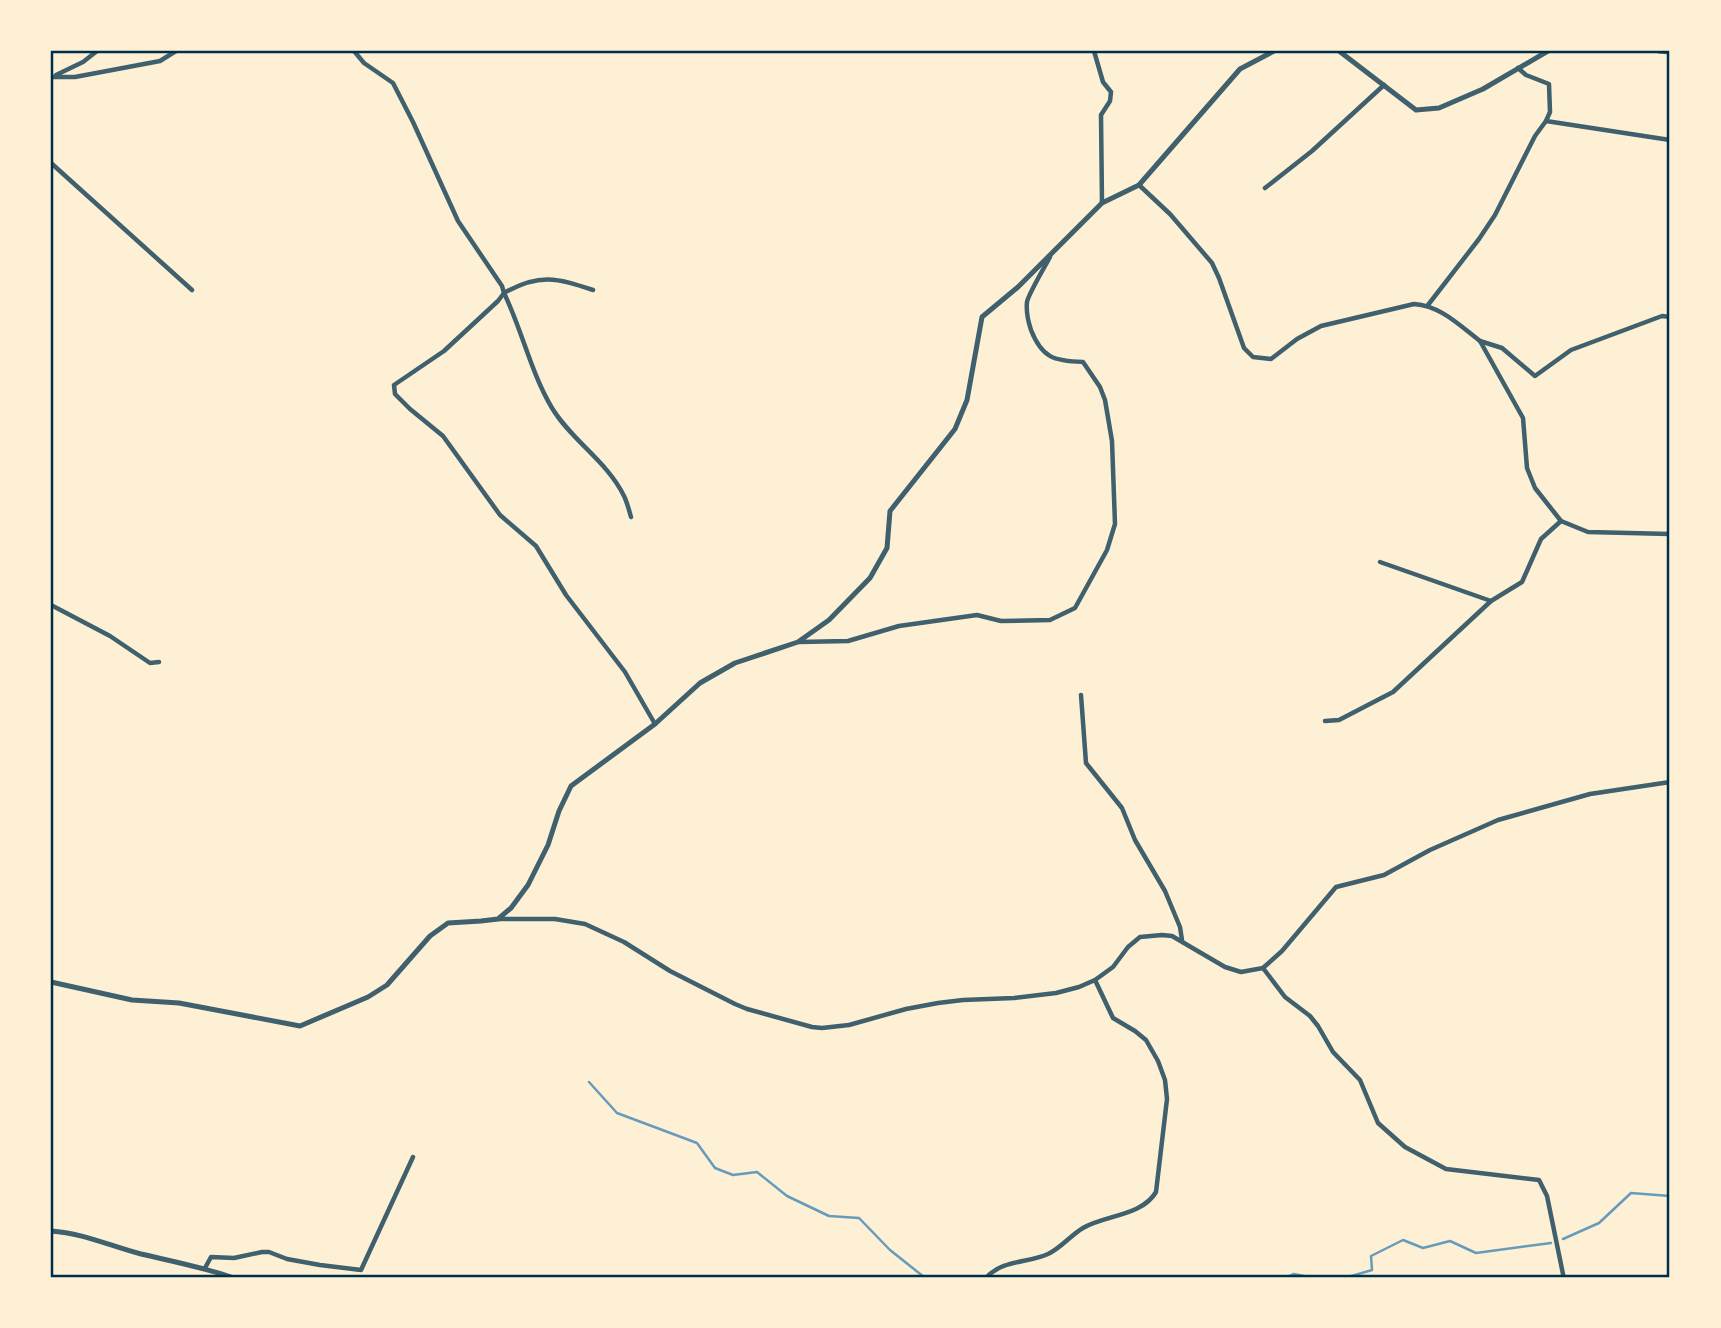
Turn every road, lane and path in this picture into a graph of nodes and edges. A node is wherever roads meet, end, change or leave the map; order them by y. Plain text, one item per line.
1 (97, 51) edge
2 (176, 51) edge
3 (354, 51) edge
4 (1094, 51) edge
5 (1274, 51) edge
6 (1339, 51) edge
7 (1548, 51) edge
8 (1659, 51) edge
9 (1670, 52) edge
10 (1518, 68) junction
11 (51, 77) edge
12 (1384, 85) junction
13 (1546, 121) junction
14 (1670, 140) edge
15 (51, 163) edge
16 (1139, 185) junction
17 (1265, 188) dead end
18 (1102, 203) junction
19 (1052, 253) junction
20 (192, 290) dead end
21 (593, 290) dead end
22 (504, 293) junction
23 (1428, 305) junction
24 (1670, 317) edge
25 (1480, 341) junction
26 (631, 517) dead end
27 (1561, 521) junction
28 (1670, 534) edge
29 (1380, 562) dead end
30 (1491, 601) junction
31 (51, 605) edge
32 (798, 642) junction
33 (159, 662) dead end
34 (1081, 695) dead end
35 (1325, 721) dead end
36 (655, 724) junction
37 (1670, 782) edge
38 (498, 919) junction
39 (1182, 941) junction
40 (1263, 968) junction
41 (1095, 980) junction
42 (51, 982) edge
43 (413, 1157) dead end
44 (51, 1231) edge
45 (205, 1268) junction
46 (231, 1277) edge
47 (987, 1277) edge
48 (1563, 1277) edge

1 - 11 street
2 - 11 street
3 - 22 street
4 - 18 street
5 - 16 street
6 - 12 street
7 - 10 street
8 - 9 street
10 - 12 street
10 - 13 street
12 - 17 street
13 - 14 street
13 - 23 street
15 - 20 street
16 - 18 street
16 - 23 street
18 - 19 street
19 - 32 street
19 - 32 street
21 - 22 street
22 - 26 street
22 - 36 street
23 - 25 street
24 - 25 street
25 - 27 street
27 - 28 street
27 - 30 street
29 - 30 street
30 - 35 street
31 - 33 street
32 - 36 street
34 - 39 street
36 - 38 street
37 - 40 street
38 - 41 street
38 - 42 street
39 - 40 street
39 - 41 street
40 - 48 street
41 - 47 street
43 - 45 street
44 - 45 street
45 - 46 street

